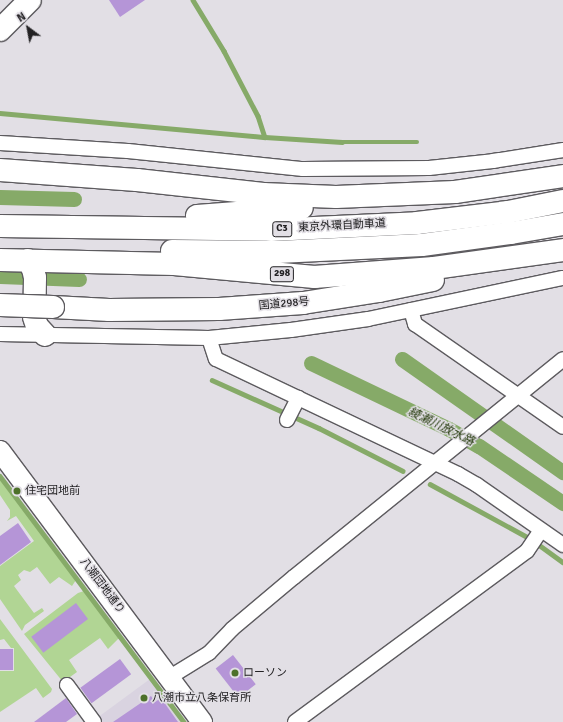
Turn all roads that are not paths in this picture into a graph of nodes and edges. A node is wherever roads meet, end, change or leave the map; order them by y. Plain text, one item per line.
1 (30, 0) edge
2 (0, 30) edge
3 (0, 143) edge
4 (563, 150) edge
5 (0, 170) edge
6 (563, 176) edge
7 (455, 192) junction
8 (563, 201) edge
9 (0, 214) edge
10 (563, 224) edge
11 (0, 226) edge
12 (0, 248) edge
13 (563, 250) edge
14 (0, 260) edge
15 (28, 260) junction
16 (563, 278) edge
17 (0, 305) edge
18 (411, 310) junction
19 (0, 334) edge
20 (45, 335) junction
21 (209, 338) junction
22 (563, 359) edge
23 (518, 395) junction
24 (298, 398) junction
25 (288, 416) dead end
26 (563, 427) edge
27 (0, 451) edge
28 (436, 462) junction
29 (537, 537) junction
30 (563, 545) edge
31 (170, 677) junction
32 (67, 685) dead end
33 (94, 722) edge
34 (202, 722) edge
35 (294, 722) edge

1 - 2 main road
3 - 4 street
5 - 7 main road
6 - 7 main road
7 - 9 main road
8 - 11 main road, 東京外環自動車道 / C3
10 - 12 main road, 東京外環自動車道 / C3
13 - 15 main road, 国道298号 / 298
13 - 17 main road, 国道298号 / 298, bridge
14 - 15 main road, 国道298号 / 298
15 - 20 main road
16 - 18 street
18 - 21 street
18 - 23 street
19 - 20 street
20 - 21 street
21 - 24 street
22 - 23 street
23 - 26 street
23 - 28 street
24 - 25 street
24 - 28 street
27 - 31 street, 八潮団地通り
28 - 29 street
28 - 31 street
29 - 30 street
29 - 35 street
31 - 34 street, 八潮団地通り
32 - 33 street

